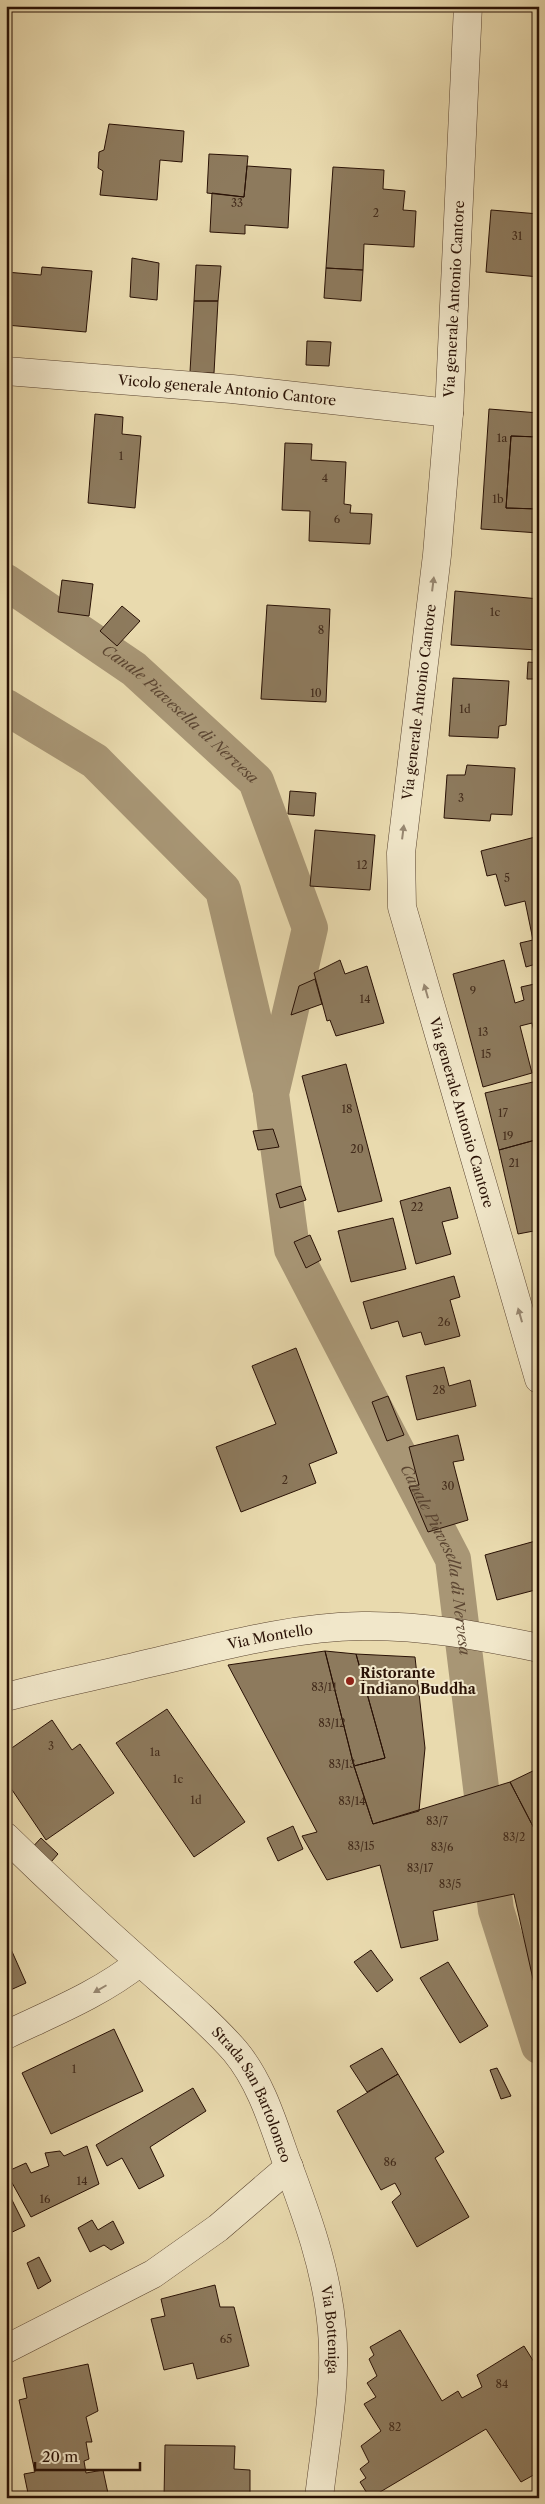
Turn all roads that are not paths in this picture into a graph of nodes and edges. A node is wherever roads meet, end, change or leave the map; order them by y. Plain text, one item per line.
1 (468, 6) edge
2 (6, 371) edge
3 (449, 414) junction
4 (539, 1379) edge
5 (539, 1648) edge
6 (6, 1697) edge
7 (6, 1837) edge
8 (140, 1962) junction
9 (6, 2035) edge
10 (289, 2167) junction
11 (6, 2349) edge
12 (319, 2498) edge

1 - 3 street, Via generale Antonio Cantore
2 - 3 street, Vicolo generale Antonio Cantore
4 -> 3 street, Via generale Antonio Cantore
5 - 6 street, Via Montello
7 - 8 street, Strada San Bartolomeo
8 -> 9 street
8 - 10 street, Strada San Bartolomeo
10 - 11 street, Strada San Bartolomeo
10 - 12 street, Via Botteniga

